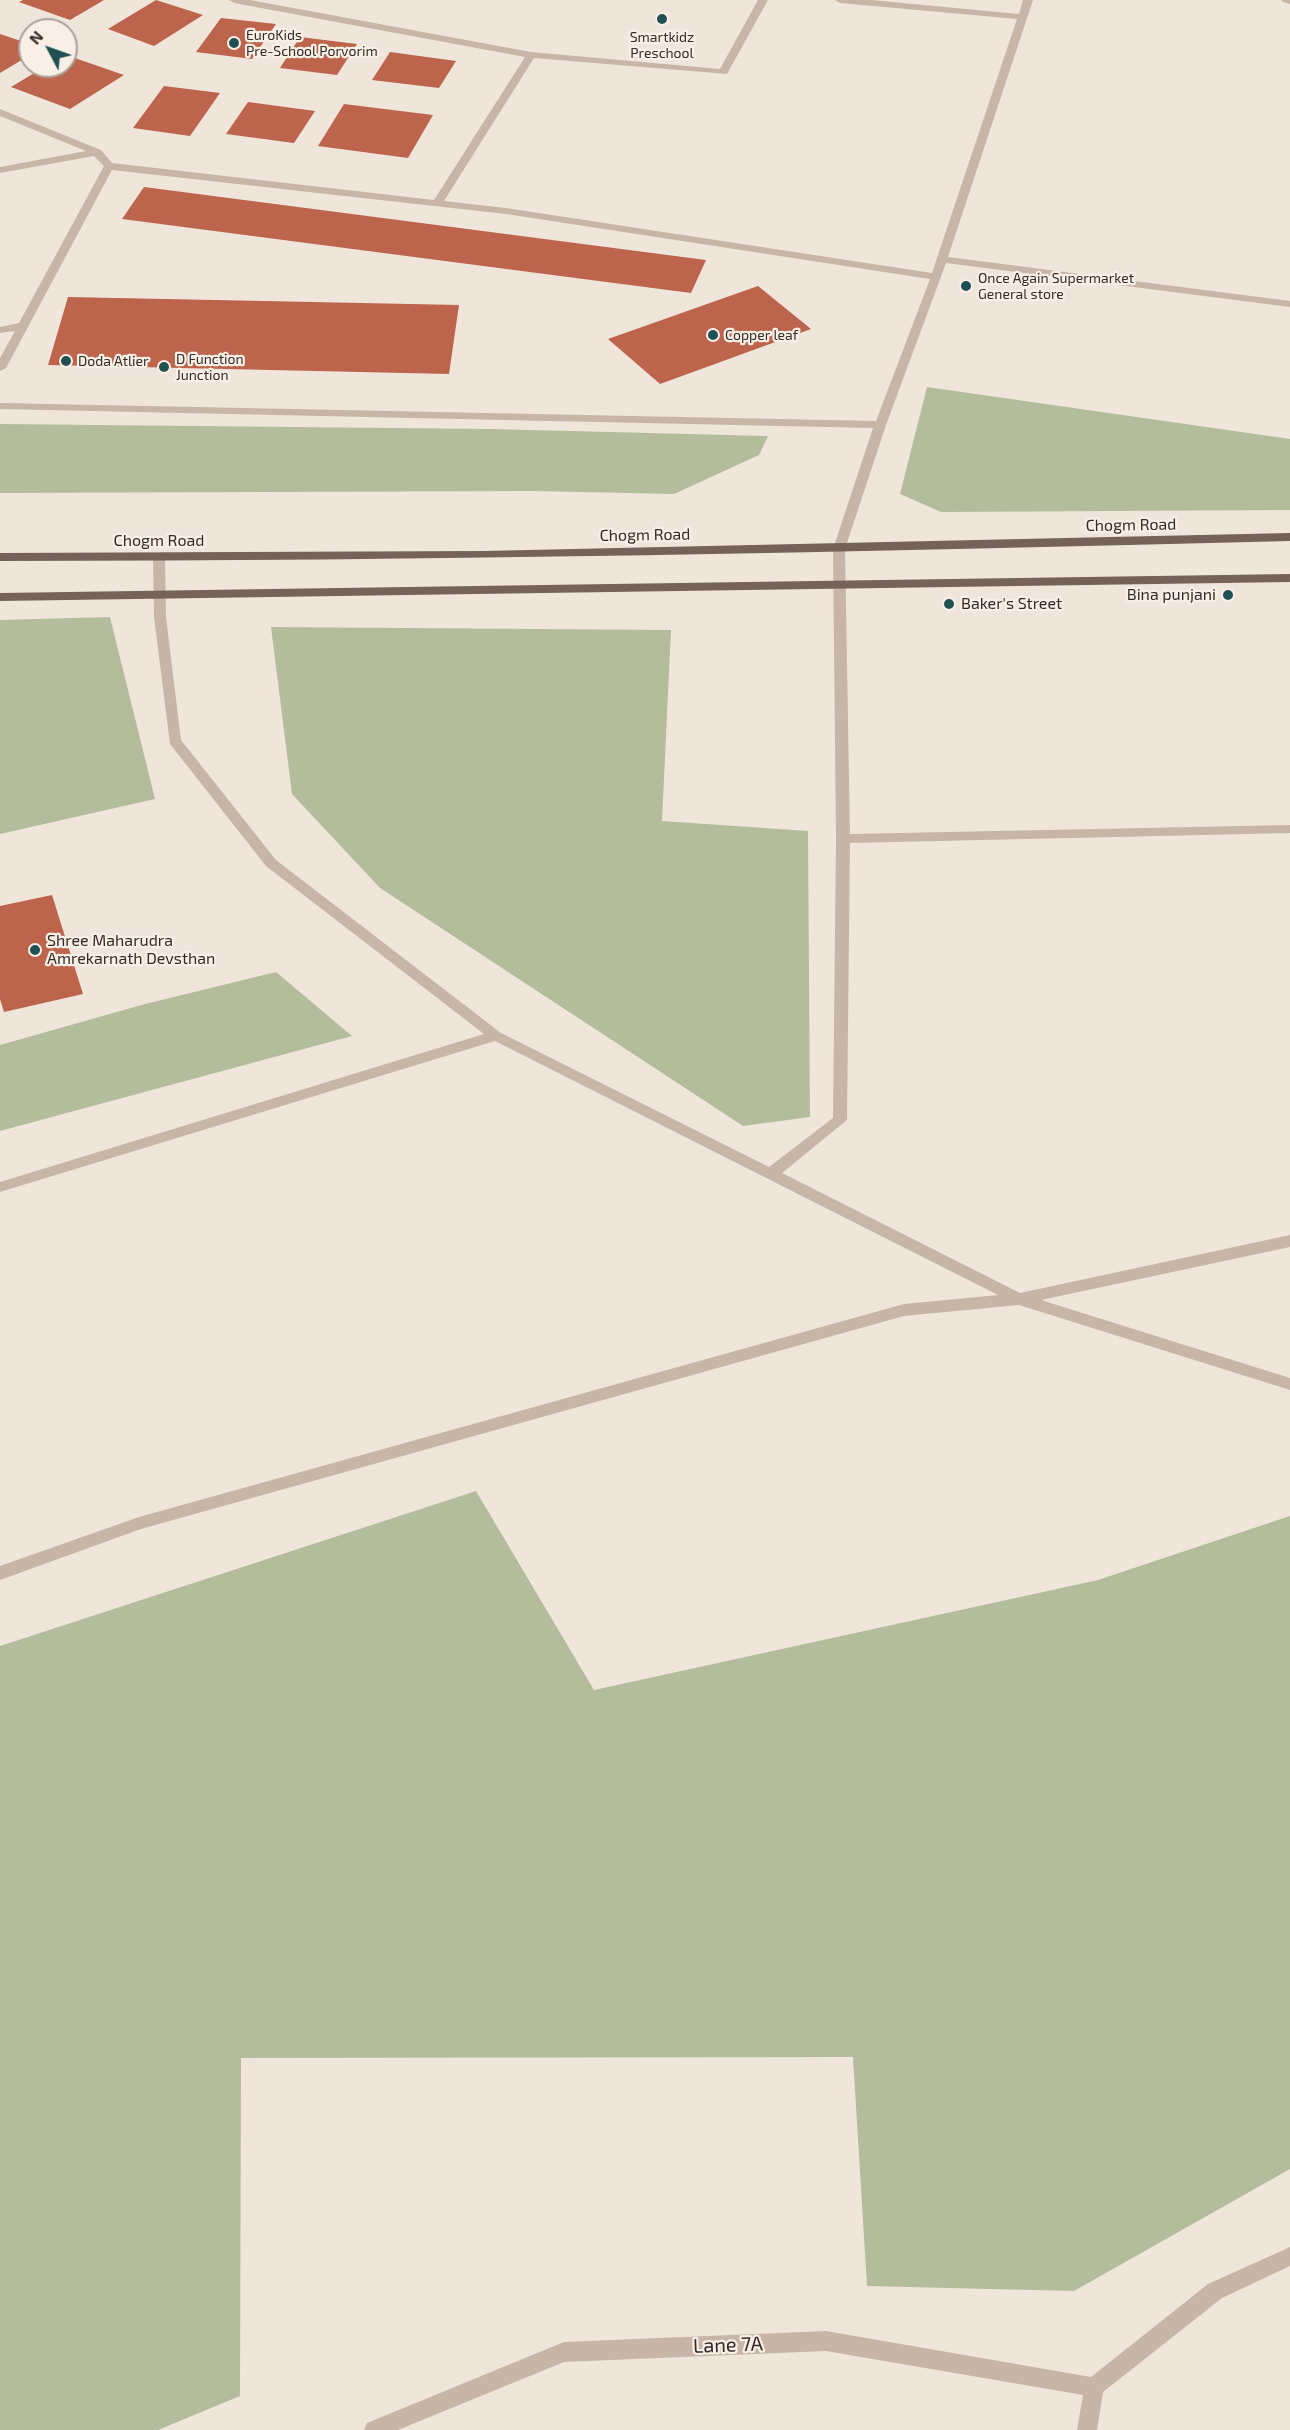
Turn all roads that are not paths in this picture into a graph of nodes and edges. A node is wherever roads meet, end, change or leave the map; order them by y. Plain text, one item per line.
1 (234, 0) edge
2 (763, 0) edge
3 (840, 0) edge
4 (1028, 0) edge
5 (1022, 17) junction
6 (531, 55) junction
7 (0, 112) edge
8 (97, 152) junction
9 (109, 166) junction
10 (0, 170) edge
11 (437, 204) junction
12 (942, 259) junction
13 (936, 277) junction
14 (1290, 304) edge
15 (23, 326) junction
16 (0, 330) edge
17 (0, 368) edge
18 (0, 406) edge
19 (880, 425) junction
20 (1290, 537) edge
21 (839, 549) junction
22 (0, 557) edge
23 (159, 558) junction
24 (1290, 578) edge
25 (840, 586) junction
26 (159, 594) junction
27 (0, 597) edge
28 (1290, 829) edge
29 (843, 839) junction
30 (496, 1036) junction
31 (772, 1173) junction
32 (0, 1187) edge
33 (1290, 1241) edge
34 (1019, 1299) junction
35 (1290, 1383) edge
36 (0, 1573) edge
37 (1290, 2256) edge
38 (1094, 2387) junction
39 (374, 2430) edge
40 (1087, 2430) edge

1 - 6 street
2 - 6 street
3 - 5 street
4 - 5 street
5 - 12 street
6 - 11 street
7 - 8 street
8 - 9 street
8 - 10 street
9 - 11 street
9 - 15 street
11 - 13 street
12 - 13 street
12 - 14 street
13 - 19 street
15 - 16 street
15 - 17 street
18 - 19 street
19 - 21 street
20 - 21 main road, Chogm Road
21 - 23 main road, Chogm Road
21 - 25 street
22 - 23 main road, Chogm Road
23 - 26 street
24 - 25 main road
25 - 26 main road
25 - 29 street
26 - 27 main road
26 - 30 street
28 - 29 street
29 - 31 street
30 - 31 street
30 - 32 street
31 - 34 street
33 - 34 street
34 - 35 street
34 - 36 street
37 - 38 street
38 - 39 street, Lane 7A
38 - 40 street

